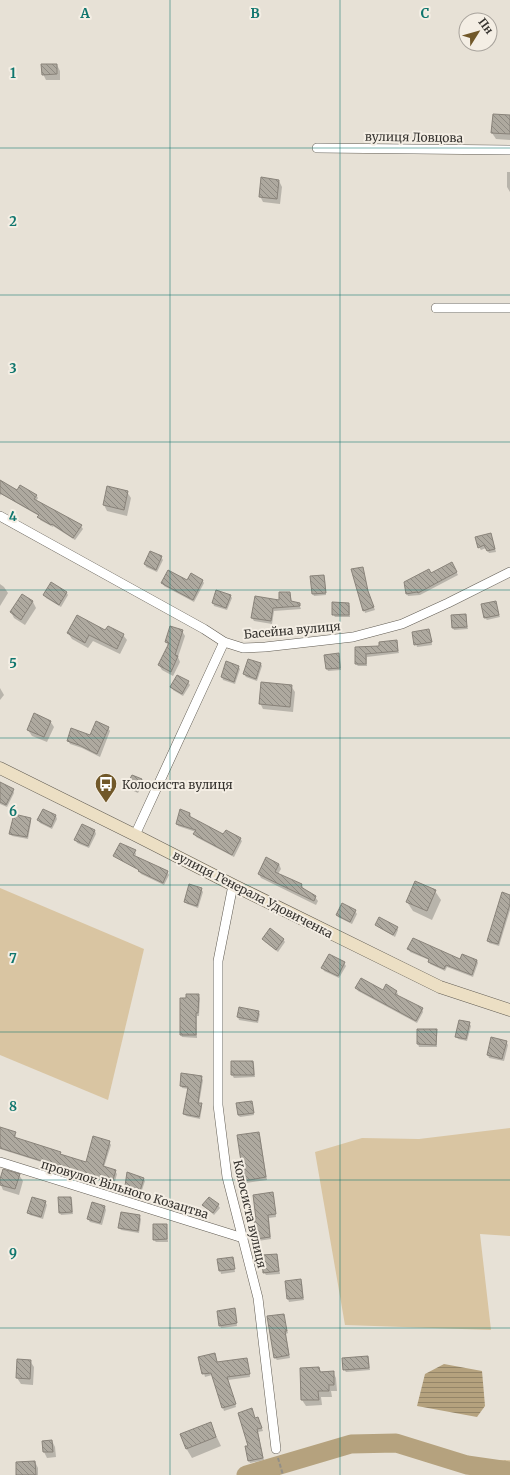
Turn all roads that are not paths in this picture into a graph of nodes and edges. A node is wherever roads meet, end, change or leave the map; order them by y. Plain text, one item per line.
1 (317, 148) dead end
2 (510, 150) edge
3 (436, 308) dead end
4 (510, 308) edge
5 (0, 516) edge
6 (510, 572) edge
7 (224, 642) junction
8 (0, 768) edge
9 (135, 835) junction
10 (233, 885) junction
11 (510, 1010) edge
12 (0, 1162) edge
13 (242, 1238) junction
14 (276, 1449) road end

1 - 2 street, вулиця Ловцова
3 - 4 street
5 - 7 street, Басейна вулиця
6 - 7 street, Басейна вулиця
7 - 9 street
8 - 9 main road, вулиця Генерала Удовиченка
9 - 10 main road, вулиця Генерала Удовиченка
10 - 11 main road, вулиця Генерала Удовиченка
10 - 13 street, Колосиста вулиця
12 - 13 street, провулок Вільного Козацтва
13 - 14 street, Колосиста вулиця

